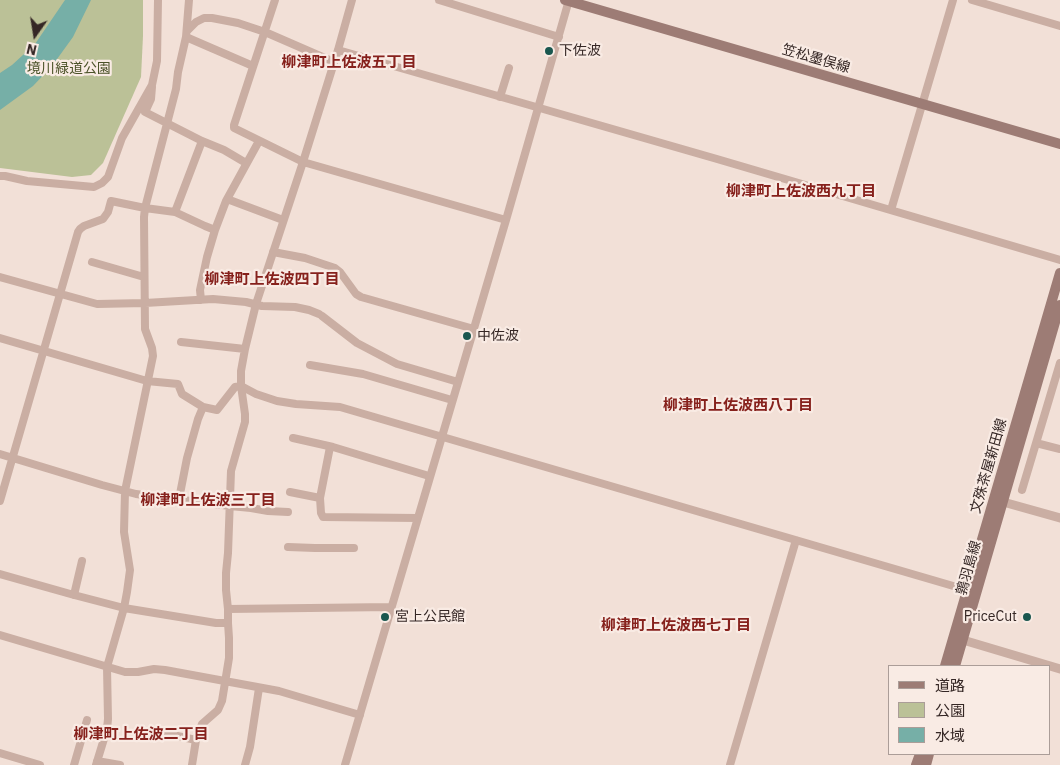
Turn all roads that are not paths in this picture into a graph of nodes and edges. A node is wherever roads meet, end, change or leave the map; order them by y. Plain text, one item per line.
1 (158, 0) edge
2 (189, 0) edge
3 (275, 0) edge
4 (352, 0) edge
5 (438, 0) edge
6 (568, 0) edge
7 (953, 0) edge
8 (972, 0) edge
9 (1060, 26) edge
10 (265, 32) junction
11 (186, 34) junction
12 (559, 36) junction
13 (338, 50) junction
14 (334, 62) junction
15 (253, 66) junction
16 (509, 68) dead end
17 (152, 85) junction
18 (500, 98) junction
19 (922, 103) junction
20 (538, 108) junction
21 (167, 124) junction
22 (202, 141) junction
23 (259, 141) junction
24 (1060, 144) edge
25 (303, 162) junction
26 (246, 163) junction
27 (0, 176) edge
28 (227, 199) junction
29 (145, 208) junction
30 (891, 210) junction
31 (175, 212) junction
32 (284, 220) junction
33 (506, 220) junction
34 (215, 230) junction
35 (273, 252) junction
36 (1060, 260) edge
37 (92, 262) dead end
38 (1060, 273) edge
39 (0, 277) edge
40 (144, 277) junction
41 (60, 294) junction
42 (201, 300) junction
43 (145, 303) junction
44 (256, 304) junction
45 (1060, 305) edge
46 (474, 329) junction
47 (0, 338) edge
48 (181, 342) dead end
49 (245, 349) junction
50 (44, 351) junction
51 (1060, 363) edge
52 (310, 366) dead end
53 (147, 381) junction
54 (458, 382) junction
55 (1057, 382) edge
56 (241, 386) junction
57 (452, 400) junction
58 (203, 407) junction
59 (441, 436) junction
60 (293, 438) dead end
61 (1036, 443) junction
62 (330, 447) junction
63 (1060, 449) edge
64 (0, 454) edge
65 (13, 458) junction
66 (430, 476) junction
67 (1022, 490) dead end
68 (125, 491) junction
69 (290, 492) dead end
70 (320, 498) junction
71 (178, 499) junction
72 (998, 500) junction
73 (0, 502) edge
74 (230, 506) junction
75 (288, 512) dead end
76 (417, 518) junction
77 (1060, 518) edge
78 (796, 540) junction
79 (288, 547) dead end
80 (354, 548) dead end
81 (82, 561) dead end
82 (0, 574) edge
83 (967, 590) junction
84 (74, 595) junction
85 (391, 607) junction
86 (124, 608) junction
87 (228, 609) junction
88 (228, 623) junction
89 (0, 635) edge
90 (963, 640) junction
91 (945, 665) edge
92 (955, 665) edge
93 (1047, 665) edge
94 (107, 667) junction
95 (226, 681) junction
96 (259, 688) junction
97 (360, 715) junction
98 (87, 720) dead end
99 (154, 730) dead end
100 (196, 740) junction
101 (0, 753) edge
102 (97, 763) edge
103 (40, 765) edge
104 (74, 765) edge
105 (120, 765) edge
106 (192, 765) edge
107 (245, 765) edge
108 (345, 765) edge
109 (730, 765) edge

1 - 17 street
2 - 11 street
3 - 10 street
4 - 13 street
5 - 12 street
6 - 12 street
6 - 19 main road, 笠松墨俣線
7 - 19 street
8 - 9 street
10 - 11 street
10 - 14 street
10 - 15 street
11 - 15 street
11 - 21 street
12 - 20 street
13 - 14 street
13 - 18 street
14 - 25 street
15 - 23 street
16 - 18 street
17 - 21 street
17 - 27 street
18 - 20 street
19 - 24 main road, 笠松墨俣線
19 - 30 street
20 - 30 street
20 - 33 street
21 - 22 street
21 - 29 street
22 - 26 street
22 - 31 street
23 - 25 street
23 - 26 street
25 - 32 street
25 - 33 street
26 - 28 street
28 - 32 street
28 - 34 street
29 - 31 street
29 - 40 street
29 - 41 street
30 - 36 street
31 - 34 street
32 - 35 street
33 - 46 street
34 - 42 street
35 - 44 street
35 - 46 street
37 - 40 street
38 - 72 main road, 文殊茶屋新田線
39 - 41 street
40 - 43 street
41 - 43 street
41 - 50 street
42 - 43 street
42 - 44 street
43 - 53 street
44 - 49 street
44 - 54 street
45 - 72 main road, 鶉羽島線
46 - 54 street
47 - 50 street
48 - 49 street
49 - 56 street
50 - 53 street
50 - 65 street
51 - 55 street
52 - 57 street
53 - 58 street
53 - 68 street
54 - 57 street
55 - 61 street
56 - 58 street
56 - 59 street
56 - 74 street
57 - 59 street
58 - 71 street
59 - 66 street
59 - 78 street
60 - 62 street
61 - 63 street
61 - 67 street
62 - 66 street
62 - 70 street
64 - 65 street
65 - 68 street
65 - 73 street
66 - 76 street
68 - 71 street
68 - 86 street
69 - 70 street
70 - 76 street
71 - 74 street
72 - 77 street
72 - 83 main road, 文殊茶屋新田線
72 - 90 main road, 鶉羽島線
74 - 75 street
74 - 87 street
76 - 85 street
78 - 83 street
78 - 109 street
79 - 80 street
81 - 84 street
82 - 84 street
83 - 91 main road, 文殊茶屋新田線
84 - 86 street
85 - 87 street
85 - 97 street
86 - 88 street
86 - 94 street
87 - 88 street
88 - 95 street
89 - 94 street
90 - 92 main road, 鶉羽島線
90 - 93 street
94 - 95 street
94 - 102 street
95 - 96 street
95 - 100 street
96 - 97 street
96 - 107 street
97 - 108 street
98 - 104 street
99 - 100 street
100 - 106 street
101 - 103 street
102 - 105 street

